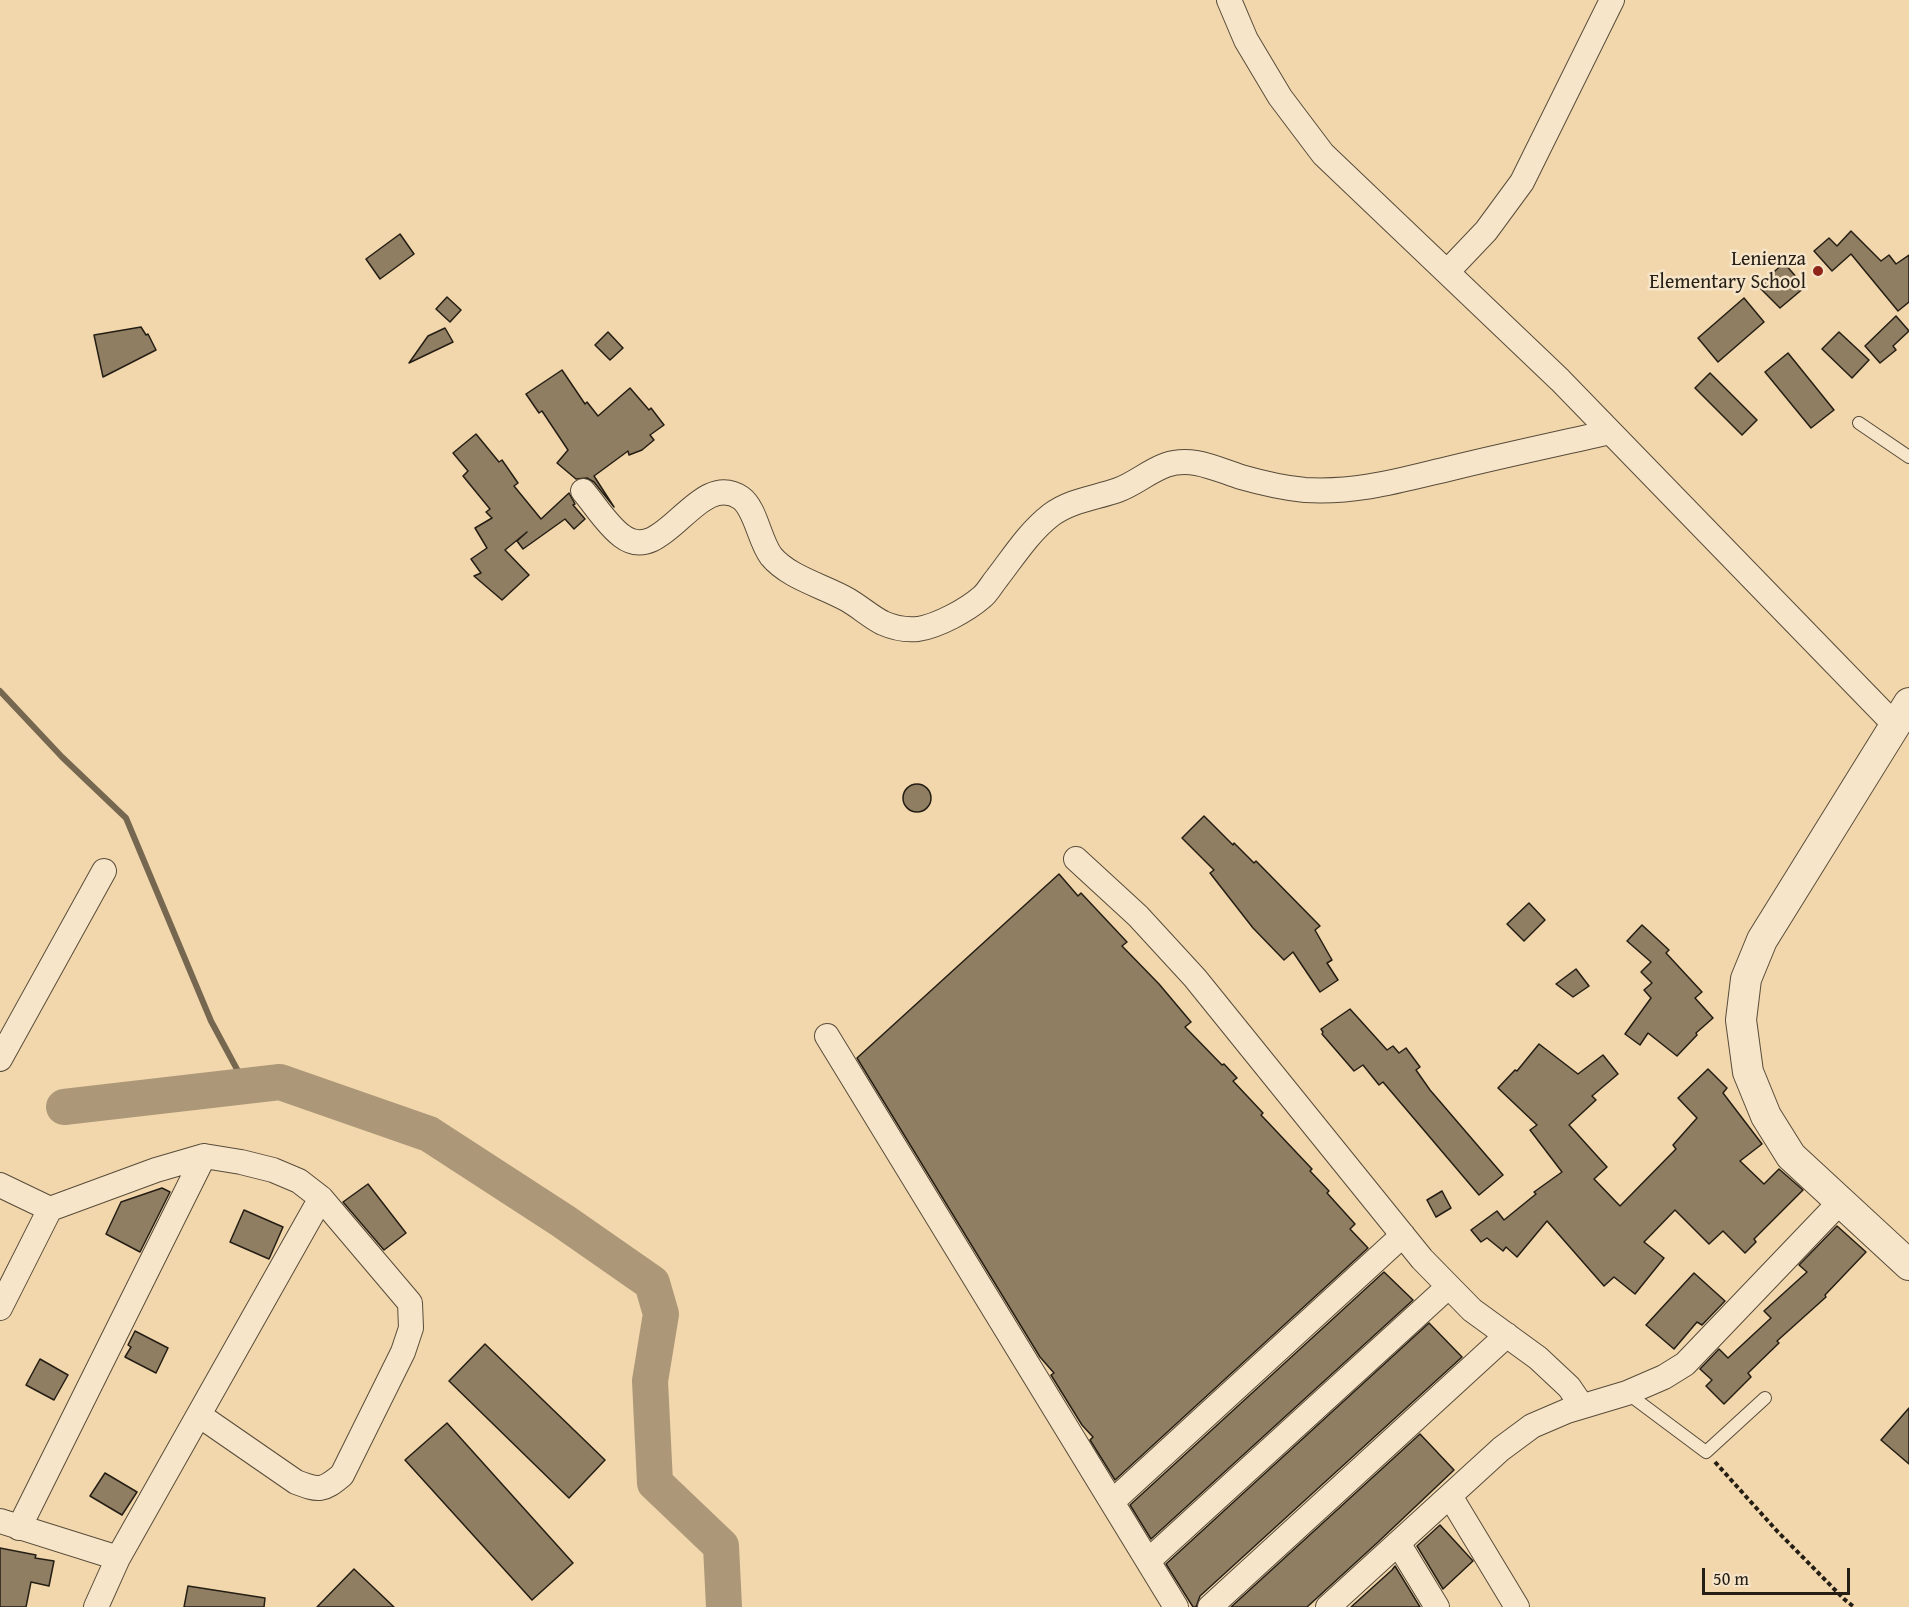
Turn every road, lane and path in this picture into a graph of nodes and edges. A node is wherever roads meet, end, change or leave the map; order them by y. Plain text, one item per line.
1 (1229, 0) edge
2 (1612, 0) edge
3 (1447, 272) junction
4 (1859, 423) dead end
5 (1610, 432) junction
6 (1909, 457) edge
7 (583, 491) dead end
8 (1902, 714) edge
9 (1076, 859) dead end
10 (104, 872) dead end
11 (8, 1022) edge
12 (828, 1036) dead end
13 (0, 1059) edge
14 (204, 1156) junction
15 (0, 1185) edge
16 (321, 1198) junction
17 (1840, 1202) junction
18 (50, 1209) junction
19 (1403, 1235) junction
20 (1909, 1265) edge
21 (1448, 1287) junction
22 (0, 1308) edge
23 (1507, 1335) junction
24 (1627, 1393) junction
25 (1765, 1398) dead end
26 (1582, 1406) junction
27 (199, 1415) junction
28 (1706, 1452) junction
29 (1450, 1496) junction
30 (1112, 1502) junction
31 (10, 1525) edge
32 (1398, 1543) junction
33 (118, 1558) junction
34 (1148, 1562) junction
35 (1352, 1598) edge
36 (96, 1607) edge
37 (1176, 1607) edge
38 (1210, 1607) edge
39 (1328, 1607) edge
40 (1437, 1607) edge
41 (1516, 1607) edge
42 (1854, 1607) edge

1 - 3 street
2 - 3 street
3 - 5 street
4 - 6 lane
5 - 7 street
5 - 8 street
8 - 17 street
9 - 19 street
10 - 11 street
11 - 13 street
12 - 30 street
14 - 16 street
14 - 18 street
14 - 31 street
15 - 18 street
16 - 27 street
16 - 27 street
17 - 20 street
17 - 24 street
18 - 22 street
19 - 21 street
19 - 30 street
21 - 23 street
21 - 34 street
23 - 26 street
23 - 38 street
24 - 26 street
24 - 28 lane
25 - 28 lane
26 - 29 street
27 - 33 street
28 - 42 path
29 - 32 street
29 - 41 street
30 - 34 street
31 - 33 street
32 - 35 street
32 - 40 street
33 - 36 street
34 - 37 street
35 - 39 street

